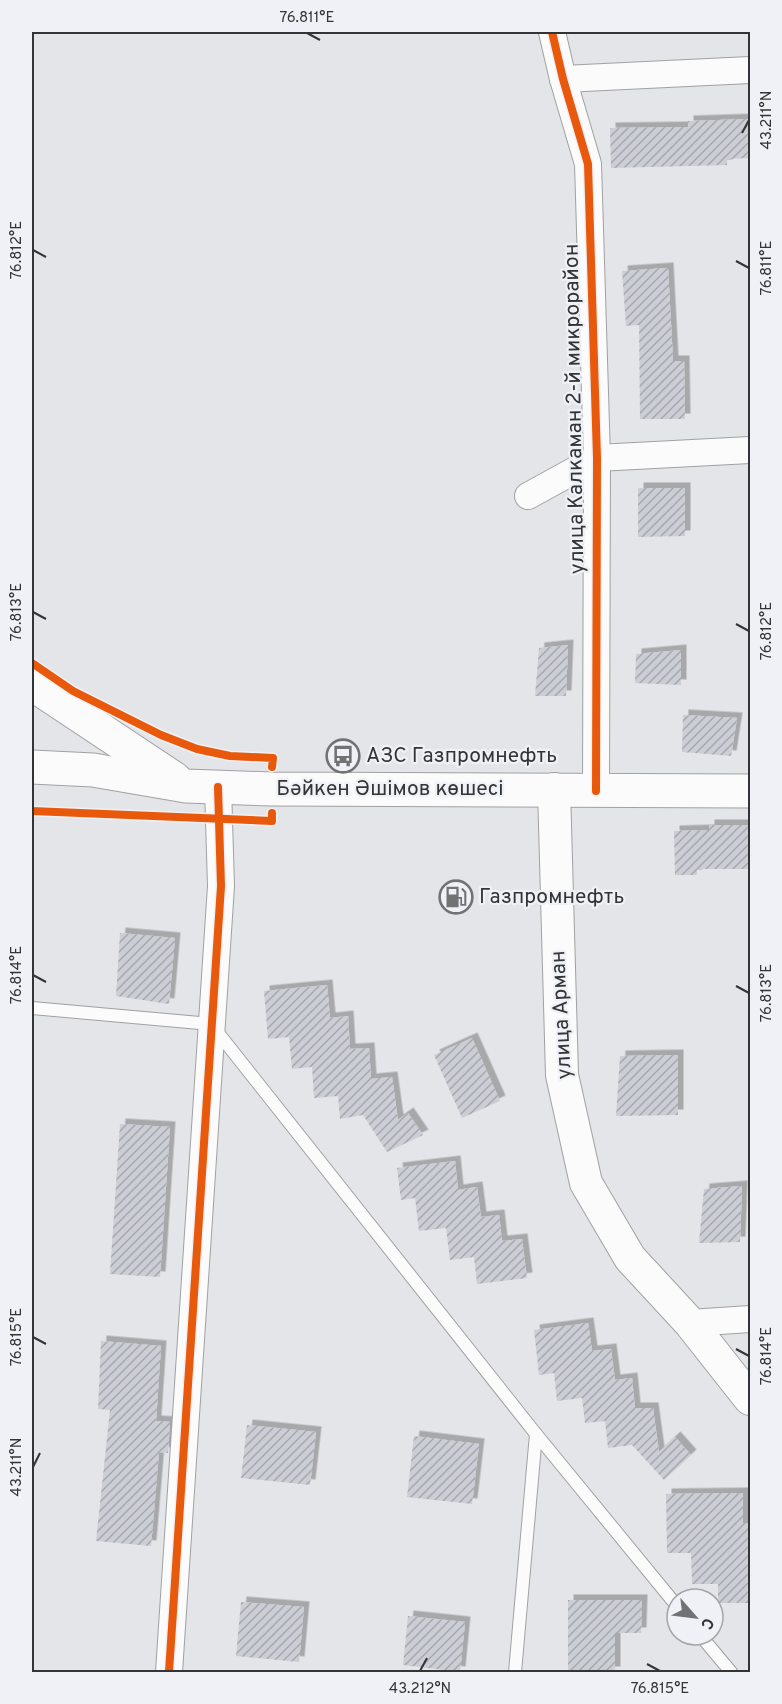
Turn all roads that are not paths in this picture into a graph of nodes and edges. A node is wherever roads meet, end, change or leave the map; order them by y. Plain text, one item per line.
1 (552, 32) edge
2 (750, 70) edge
3 (563, 79) junction
4 (750, 450) edge
5 (597, 458) junction
6 (528, 496) dead end
7 (32, 684) edge
8 (32, 767) edge
9 (202, 787) junction
10 (554, 789) junction
11 (596, 791) junction
12 (750, 791) edge
13 (32, 1008) edge
14 (211, 1024) junction
15 (750, 1320) edge
16 (690, 1323) junction
17 (750, 1399) edge
18 (536, 1434) junction
19 (665, 1591) edge
20 (710, 1647) edge
21 (169, 1672) edge
22 (515, 1672) edge
23 (731, 1672) edge

1 - 3 street, улица Калкаман 2-й микрорайон
2 - 3 street
3 - 5 street, улица Калкаман 2-й микрорайон
4 - 5 street
5 - 6 street
5 - 11 street, улица Калкаман 2-й микрорайон
7 - 9 main road
8 - 9 main road, Бәйкен Әшімов көшесі
9 - 10 main road, Бәйкен Әшімов көшесі
9 - 14 street
10 - 11 main road, Бәйкен Әшімов көшесі
10 - 16 street, улица Арман
11 - 12 main road, Бәйкен Әшімов көшесі
13 - 14 lane
14 - 18 lane
14 - 21 street
15 - 16 street
16 - 17 street, улица Арман
18 - 19 lane
18 - 22 lane
20 - 23 lane

